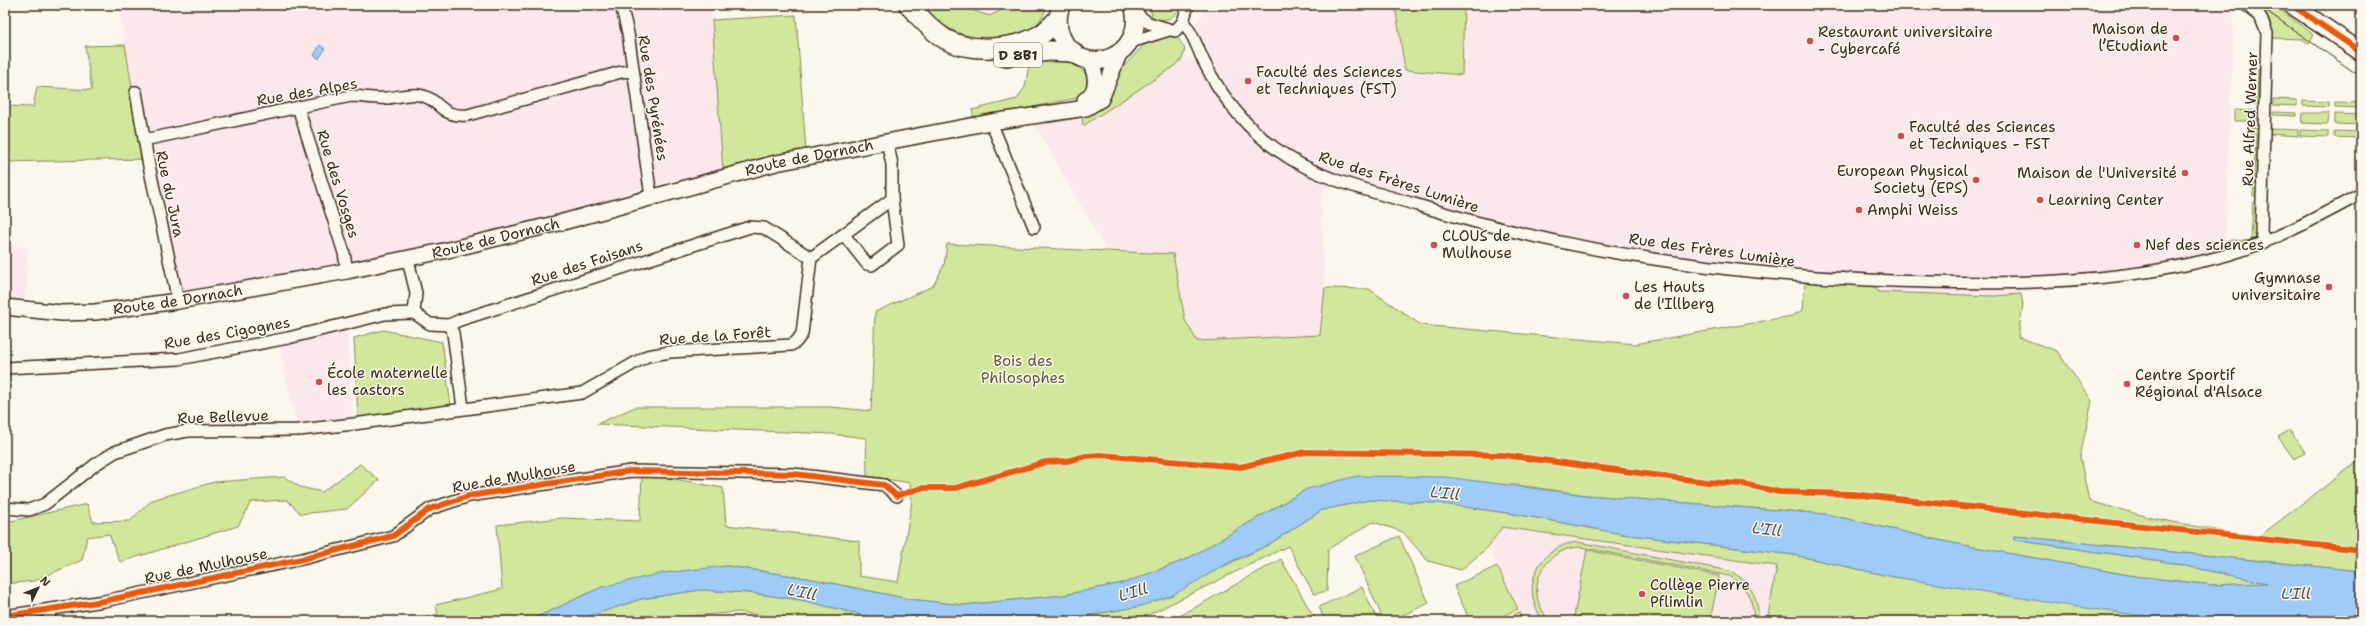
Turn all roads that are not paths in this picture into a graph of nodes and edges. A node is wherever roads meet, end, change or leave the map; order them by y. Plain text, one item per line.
1 (622, 5) edge
2 (909, 5) edge
3 (1188, 5) edge
4 (2246, 5) edge
5 (2292, 5) edge
6 (1134, 9) edge
7 (1059, 13) edge
8 (1183, 22) junction
9 (1172, 30) junction
10 (1131, 42) junction
11 (965, 46) junction
12 (2361, 52) edge
13 (1119, 54) junction
14 (1081, 56) junction
15 (633, 71) junction
16 (136, 92) dead end
17 (298, 107) junction
18 (1056, 111) junction
19 (986, 124) junction
20 (144, 140) junction
21 (888, 142) junction
22 (2361, 194) edge
23 (651, 197) junction
24 (892, 199) junction
25 (1034, 227) dead end
26 (844, 235) junction
27 (2265, 241) junction
28 (811, 258) junction
29 (408, 260) junction
30 (348, 271) junction
31 (178, 301) junction
32 (5, 307) edge
33 (414, 313) junction
34 (449, 325) junction
35 (5, 368) edge
36 (463, 408) junction
37 (897, 496) dead end
38 (5, 508) edge
39 (5, 616) edge
40 (49, 616) edge

1 - 15 street, Rue des Pyrénées
2 - 11 highway, D 8B1
3 - 8 street
4 - 27 street, Rue Alfred Werner
5 - 12 main road
6 - 9 street
6 - 10 main road
7 - 11 highway, D 8B1
7 - 14 main road
8 - 9 street
8 - 27 street, Rue des Frères Lumière
9 - 10 street
10 - 13 main road
11 - 14 highway, D 8B1
13 - 14 main road
13 - 18 main road
14 - 18 main road
15 - 17 street, Rue des Alpes
15 - 23 street, Rue des Pyrénées
16 - 20 street, Rue du Jura
17 - 20 street, Rue des Alpes
17 - 30 street, Rue des Vosges
18 - 19 main road, Route de Dornach
19 - 21 main road, Route de Dornach
19 - 25 street
20 - 31 street, Rue du Jura
21 - 23 main road, Route de Dornach
21 - 24 street
22 - 27 street, Rue des Frères Lumière
23 - 29 main road, Route de Dornach
24 - 26 street
24 - 26 street
26 - 28 street
28 - 34 street, Rue des Faisans
28 - 36 street, Rue de la Forêt
29 - 30 main road, Route de Dornach
29 - 33 street
30 - 31 main road, Route de Dornach
31 - 32 main road, Route de Dornach
33 - 34 street
33 - 35 street, Rue des Cigognes
34 - 36 street
36 - 38 street, Rue Bellevue
37 - 40 street, Rue de Mulhouse
39 - 40 street, Rue de Mulhouse

